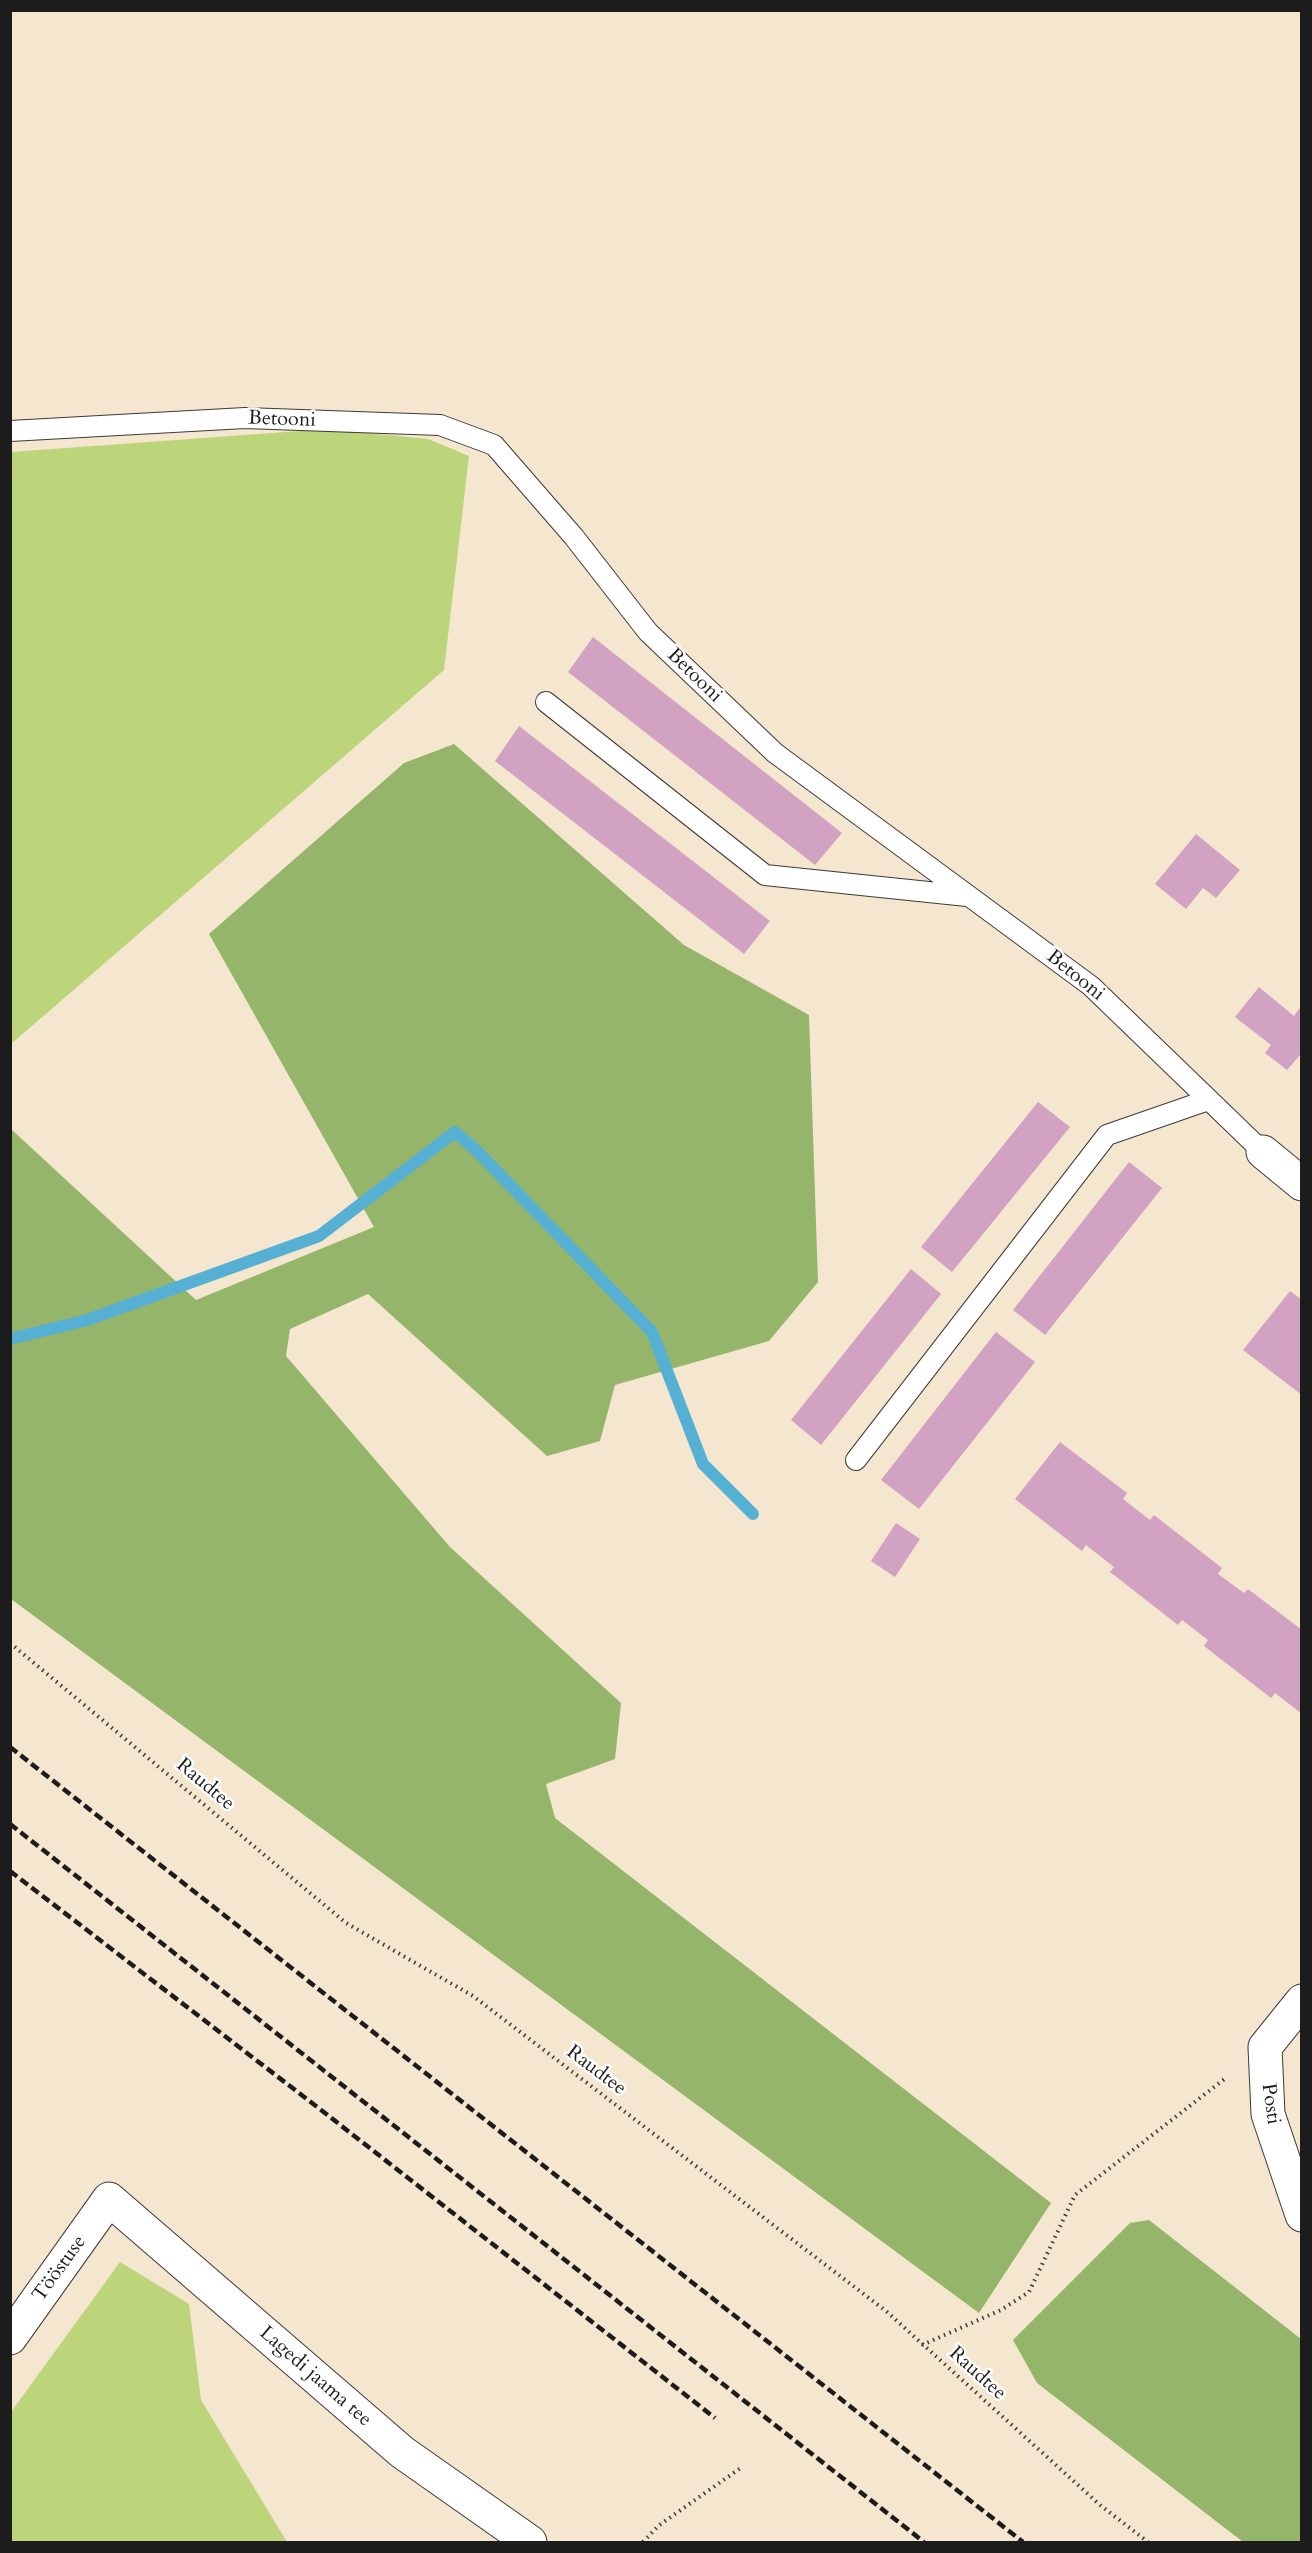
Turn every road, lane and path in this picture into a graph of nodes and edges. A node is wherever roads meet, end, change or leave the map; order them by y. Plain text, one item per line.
1 (10, 431) edge
2 (546, 702) dead end
3 (970, 897) junction
4 (1208, 1100) junction
5 (1263, 1152) joint
6 (1302, 1184) edge
7 (856, 1460) dead end
8 (10, 1643) edge
9 (1302, 2001) edge
10 (1265, 2047) junction
11 (110, 2199) joint
12 (1302, 2215) edge
13 (10, 2338) edge
14 (922, 2344) junction
15 (742, 2467) dead end
16 (530, 2542) edge
17 (643, 2542) edge
18 (1148, 2542) edge

1 - 3 lane, Betooni
2 - 3 lane
3 - 4 lane, Betooni
4 - 5 lane, Betooni
4 - 7 lane
5 - 6 street, Betooni
8 - 14 path, Raudtee
9 - 10 street
10 - 12 street, Posti
10 - 14 path
11 - 13 street, Tööstuse
11 - 16 street, Lagedi jaama tee
14 - 18 path, Raudtee
15 - 17 path

